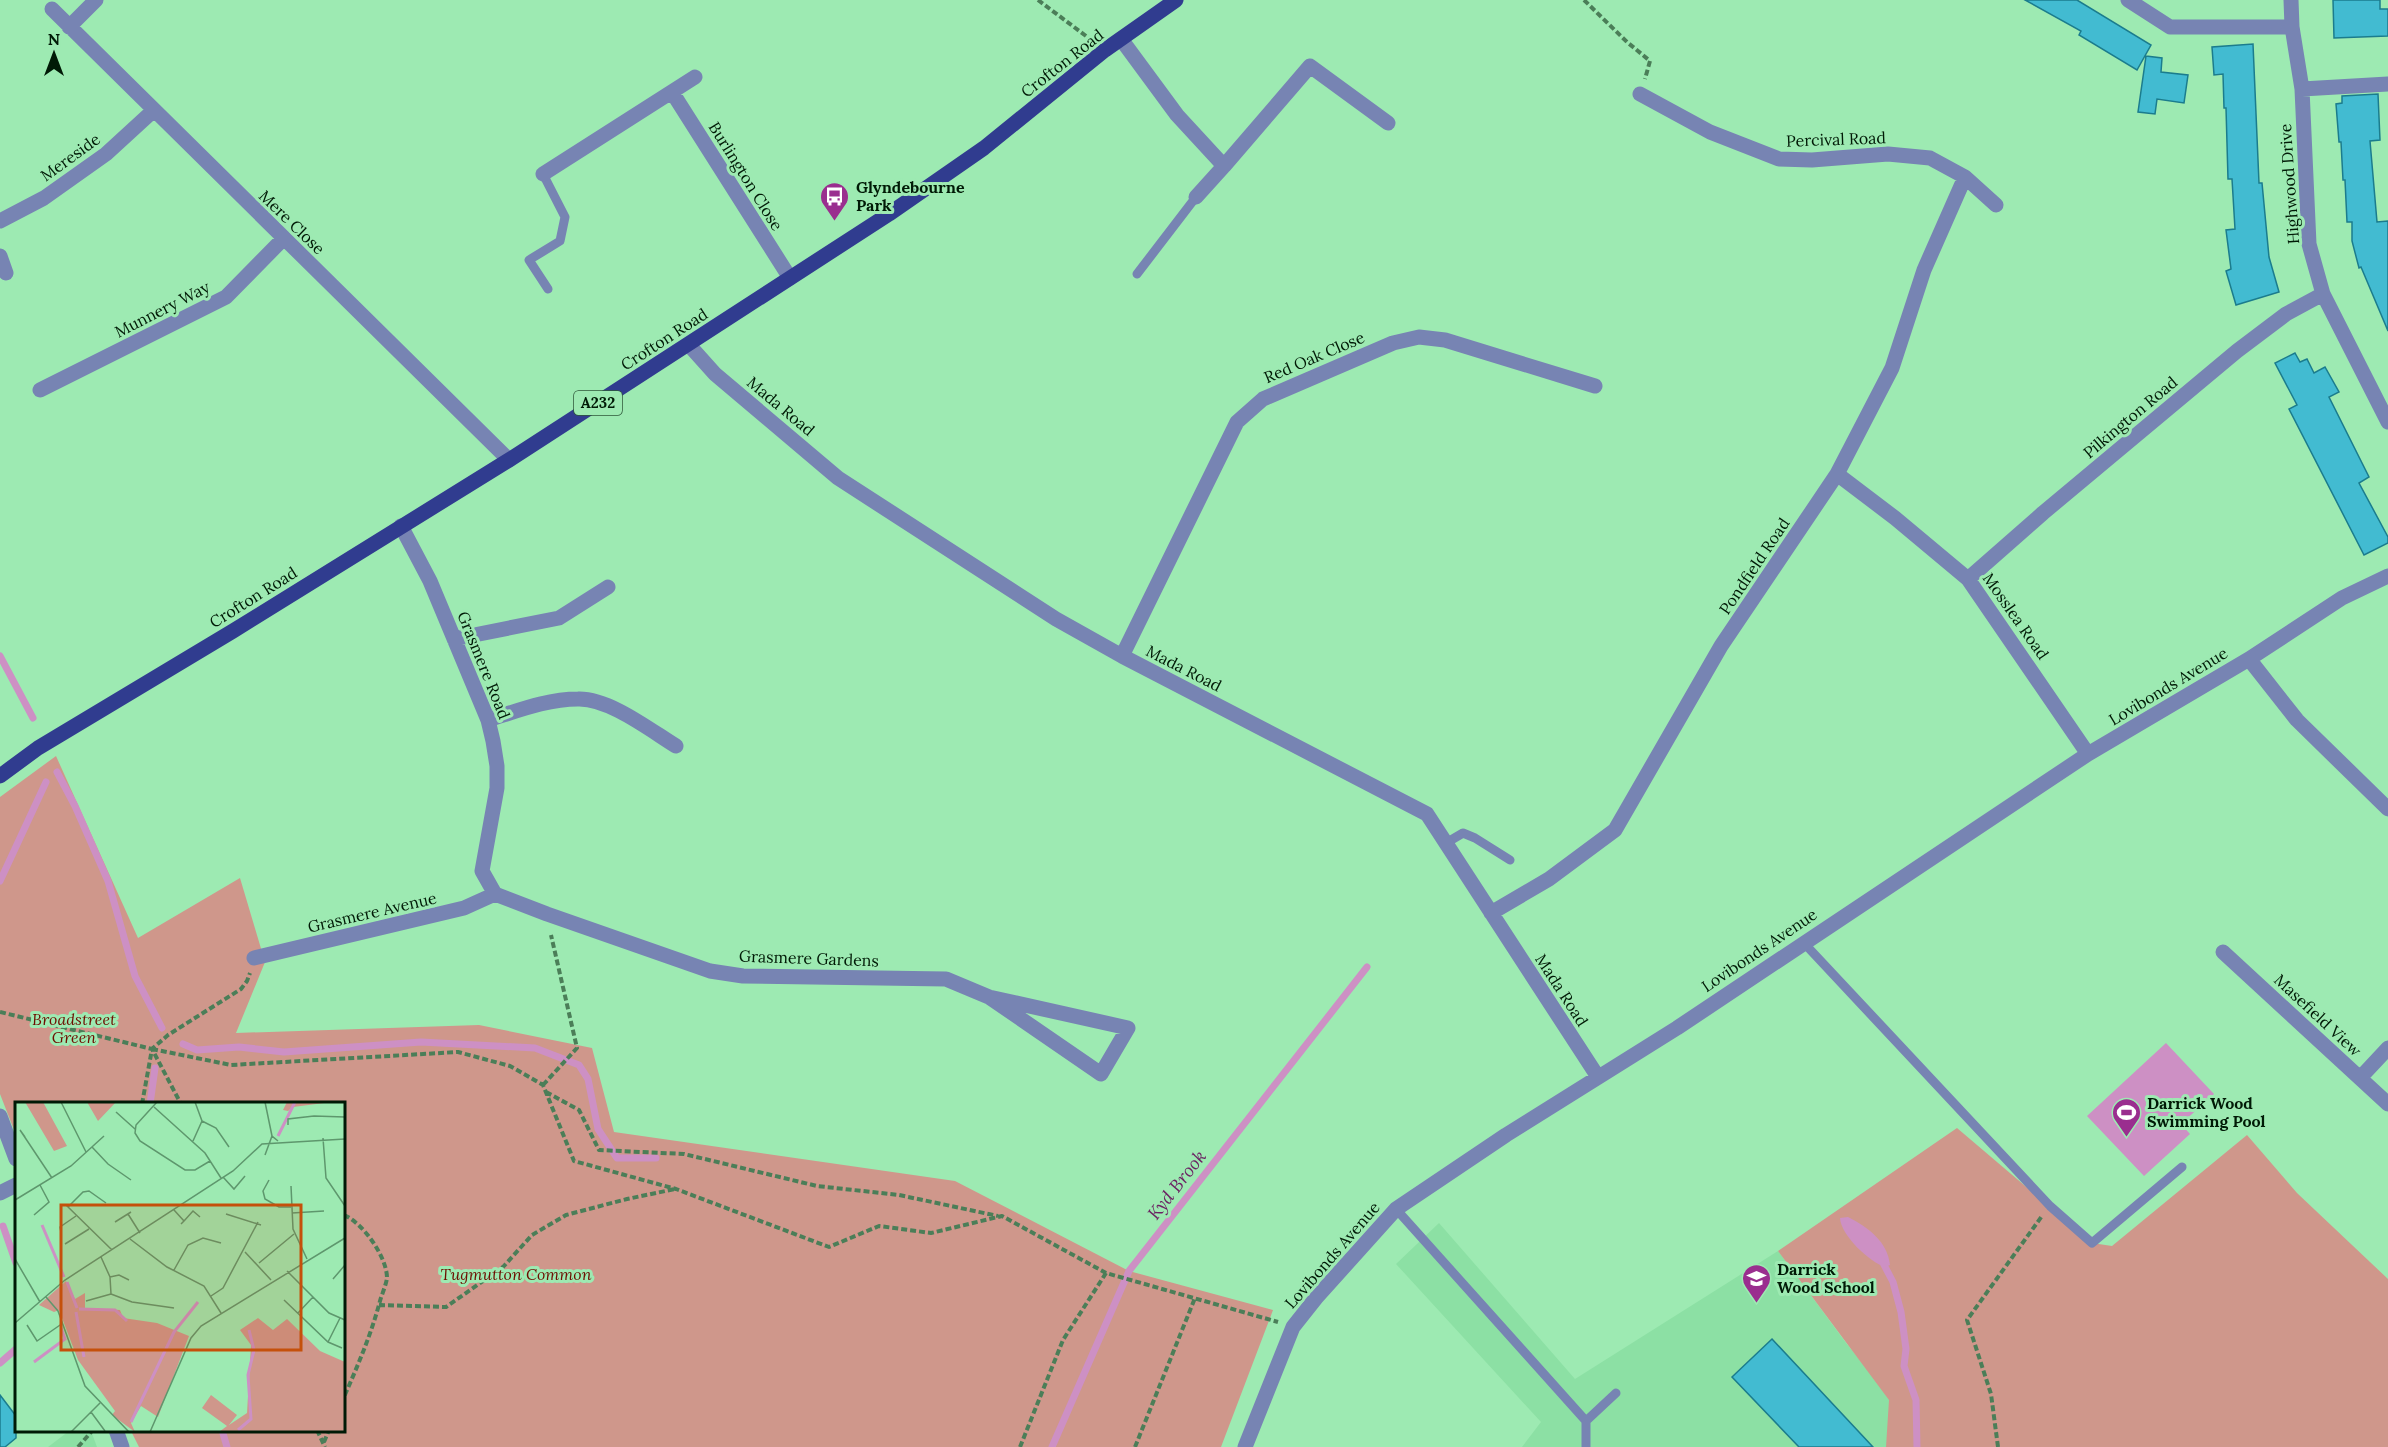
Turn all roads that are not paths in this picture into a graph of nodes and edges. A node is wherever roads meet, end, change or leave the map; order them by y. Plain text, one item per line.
1 (96, 0) edge
2 (1176, 0) edge
3 (2128, 0) edge
4 (2291, 0) edge
5 (52, 9) dead end
6 (69, 27) junction
7 (2292, 27) junction
8 (1121, 39) junction
9 (695, 77) dead end
10 (2388, 84) edge
11 (2302, 89) junction
12 (672, 92) junction
13 (1640, 94) road end
14 (154, 111) junction
15 (1388, 123) dead end
16 (1224, 166) junction
17 (543, 174) joint
18 (1965, 177) junction
19 (1196, 197) joint
20 (1996, 205) dead end
21 (0, 221) edge
22 (284, 239) junction
23 (0, 256) edge
24 (6, 273) dead end
25 (1137, 274) dead end
26 (790, 278) junction
27 (548, 289) dead end
28 (2323, 294) junction
29 (689, 345) junction
30 (1595, 386) dead end
31 (40, 390) dead end
32 (2388, 422) edge
33 (509, 459) junction
34 (1836, 474) junction
35 (401, 526) junction
36 (2388, 576) edge
37 (1968, 579) junction
38 (608, 587) dead end
39 (454, 639) junction
40 (1122, 656) junction
41 (2249, 659) junction
42 (488, 720) junction
43 (676, 746) dead end
44 (2088, 754) junction
45 (0, 776) edge
46 (2388, 809) edge
47 (1446, 843) junction
48 (1509, 860) dead end
49 (495, 894) junction
50 (1491, 913) junction
51 (1803, 942) junction
52 (2223, 952) dead end
53 (254, 958) road end
54 (989, 997) junction
55 (2388, 1048) edge
56 (1598, 1077) junction
57 (2360, 1078) junction
58 (2388, 1104) edge
59 (0, 1116) edge
60 (15, 1156) edge
61 (2182, 1167) dead end
62 (15, 1186) edge
63 (0, 1193) edge
64 (1396, 1209) junction
65 (1616, 1393) dead end
66 (1586, 1421) junction
67 (116, 1432) edge
68 (122, 1447) edge
69 (1245, 1447) edge
70 (1586, 1447) edge

1 - 6 street
2 - 8 main road, Crofton Road / A232
3 - 7 street
4 - 7 street, Highwood Drive
5 - 6 street, Mere Close
6 - 14 street, Mere Close
7 - 11 street, Highwood Drive
8 - 16 street
8 - 26 main road, Crofton Road / A232
9 - 12 street
10 - 11 street
11 - 28 street, Highwood Drive
12 - 17 street
12 - 26 street, Burlington Close
13 - 18 street, Percival Road
14 - 21 street, Mereside
14 - 22 street, Mere Close
15 - 16 street
16 - 19 street
17 - 27 lane
18 - 20 street, Percival Road
18 - 34 street, Pondfield Road
19 - 25 lane
22 - 31 street, Munnery Way
22 - 33 street, Mere Close
23 - 24 street
26 - 29 main road, Crofton Road / A232
28 - 32 street, Highwood Drive
28 - 37 street, Pilkington Road
29 - 33 main road, Crofton Road / A232
29 - 40 street, Mada Road
30 - 40 street, Red Oak Close
33 - 35 main road, Crofton Road / A232
34 - 37 street, Mosslea Road
34 - 50 street, Pondfield Road
35 - 39 street, Grasmere Road
35 - 45 main road, Crofton Road / A232
36 - 41 street, Lovibonds Avenue
37 - 44 street, Mosslea Road
38 - 39 street
39 - 42 street, Grasmere Road
40 - 47 street, Mada Road
41 - 44 street, Lovibonds Avenue
41 - 46 street
42 - 43 street
42 - 49 street, Grasmere Road
44 - 51 street, Lovibonds Avenue
47 - 48 lane
47 - 50 street, Mada Road
49 - 53 street, Grasmere Avenue
49 - 54 street, Grasmere Gardens
50 - 56 street, Mada Road
51 - 56 street, Lovibonds Avenue
51 - 61 lane
52 - 57 street, Masefield View
54 - 54 street, Grasmere Gardens
55 - 57 street
56 - 64 street, Lovibonds Avenue
57 - 58 street, Masefield View
59 - 60 street
62 - 63 street
64 - 66 lane
64 - 69 street, Lovibonds Avenue
65 - 66 lane
66 - 70 lane
67 - 68 street

